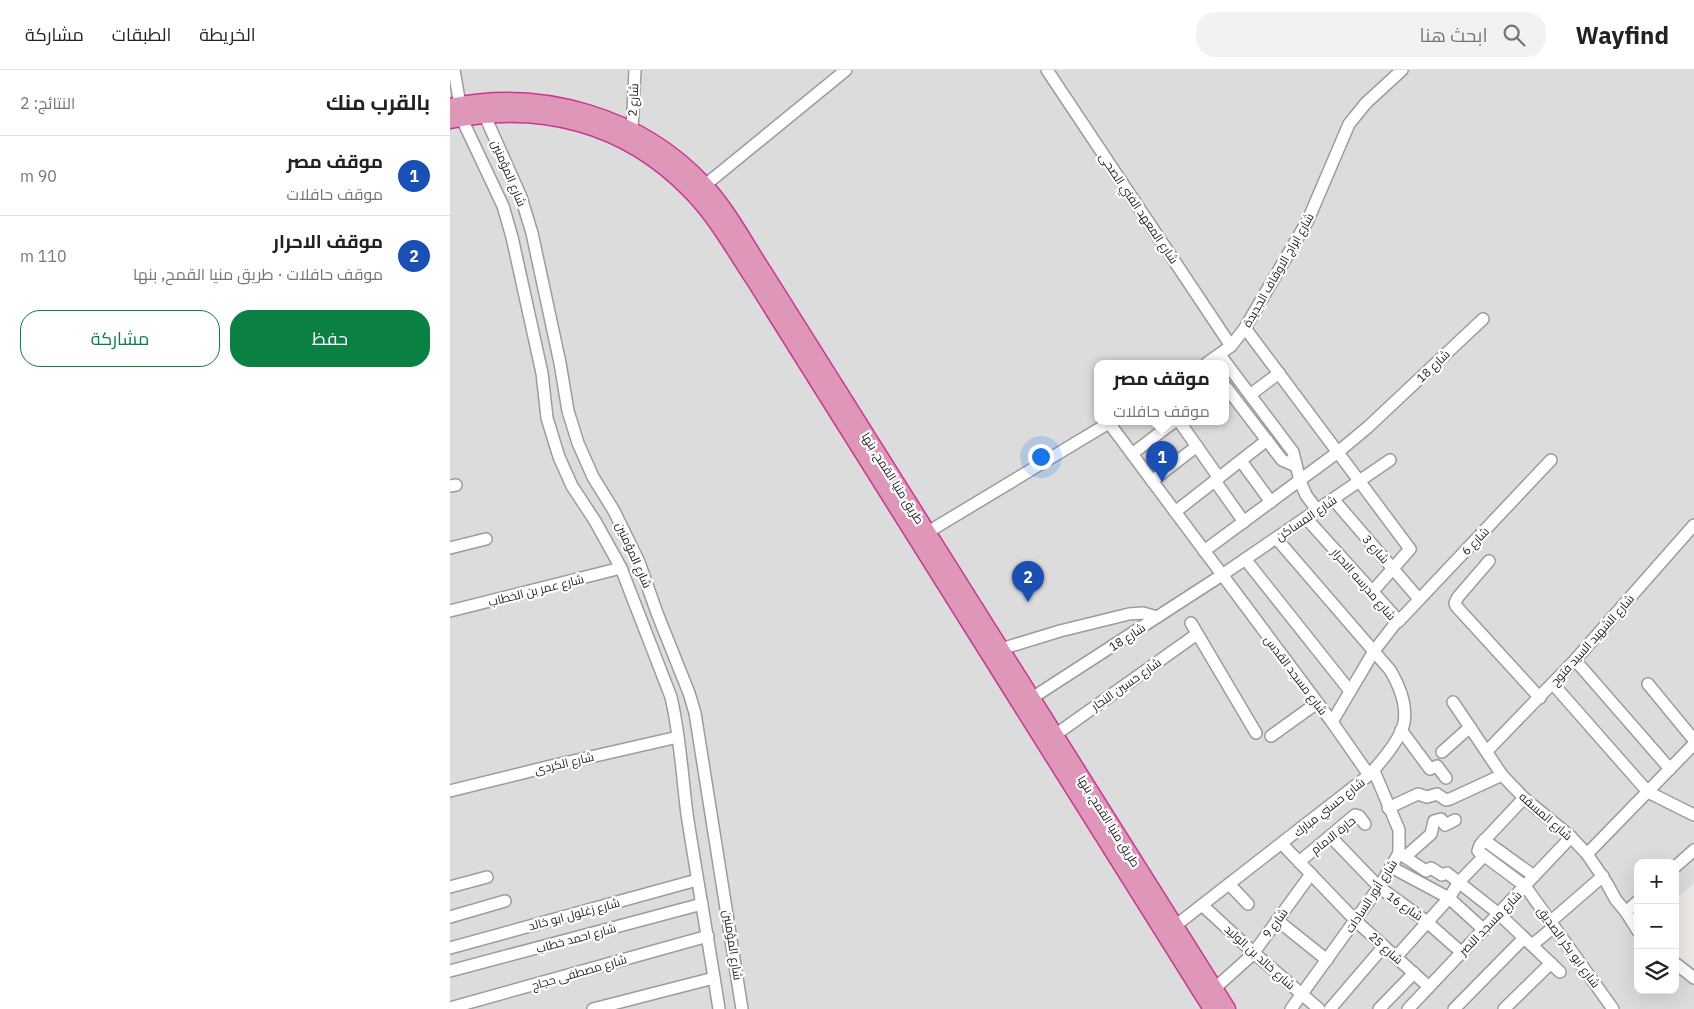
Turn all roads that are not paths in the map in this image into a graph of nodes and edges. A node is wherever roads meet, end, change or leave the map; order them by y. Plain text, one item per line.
1 (454, 70) edge
2 (635, 70) edge
3 (846, 70) edge
4 (1047, 70) edge
5 (1402, 70) edge
6 (455, 112) edge
7 (484, 114) junction
8 (632, 131) junction
9 (704, 186) junction
10 (1482, 319) dead end
11 (789, 324) junction
12 (1246, 328) junction
13 (1231, 346) junction
14 (1220, 355) junction
15 (1212, 360) edge
16 (1224, 360) edge
17 (1229, 367) edge
18 (1280, 373) junction
19 (1229, 391) edge
20 (1250, 395) junction
21 (1106, 425) edge
22 (1113, 425) edge
23 (1170, 425) edge
24 (1182, 425) edge
25 (1267, 440) junction
26 (1197, 446) junction
27 (1338, 452) junction
28 (1132, 454) junction
29 (1390, 460) dead end
30 (1552, 460) dead end
31 (1241, 461) junction
32 (1296, 466) junction
33 (1217, 479) junction
34 (1152, 481) junction
35 (1300, 481) junction
36 (1360, 481) junction
37 (1333, 499) junction
38 (1271, 502) junction
39 (1317, 510) junction
40 (1175, 512) junction
41 (1306, 518) junction
42 (1244, 522) junction
43 (1694, 525) edge
44 (928, 532) junction
45 (1276, 538) junction
46 (486, 539) dead end
47 (450, 548) edge
48 (1204, 551) junction
49 (1245, 559) junction
50 (1489, 561) dead end
51 (621, 568) junction
52 (1393, 569) junction
53 (1222, 575) junction
54 (1373, 591) junction
55 (1419, 599) junction
56 (450, 611) edge
57 (1157, 617) junction
58 (1398, 622) junction
59 (1190, 623) dead end
60 (1197, 634) junction
61 (1000, 649) junction
62 (1374, 651) junction
63 (1575, 660) junction
64 (1553, 684) junction
65 (1648, 684) dead end
66 (1350, 691) junction
67 (1032, 698) junction
68 (1540, 698) junction
69 (1453, 702) dead end
70 (1317, 703) junction
71 (1332, 722) junction
72 (1470, 728) junction
73 (1401, 730) junction
74 (1256, 733) dead end
75 (1055, 735) junction
76 (1271, 736) dead end
77 (678, 737) junction
78 (1694, 740) edge
79 (1694, 744) edge
80 (1487, 751) junction
81 (1442, 752) dead end
82 (1670, 769) junction
83 (1372, 773) junction
84 (1502, 774) junction
85 (1446, 778) dead end
86 (450, 792) edge
87 (1648, 792) junction
88 (1524, 798) junction
89 (1388, 808) junction
90 (1694, 815) edge
91 (1455, 820) dead end
92 (1364, 824) dead end
93 (1330, 836) junction
94 (1571, 837) junction
95 (1484, 840) junction
96 (1282, 844) junction
97 (1694, 850) edge
98 (1587, 854) junction
99 (1402, 855) junction
100 (1484, 856) junction
101 (1299, 862) junction
102 (1679, 863) edge
103 (1391, 867) junction
104 (1311, 874) junction
105 (1534, 876) junction
106 (1602, 876) junction
107 (487, 877) dead end
108 (697, 880) junction
109 (1459, 882) junction
110 (1229, 884) junction
111 (1525, 886) junction
112 (450, 887) edge
113 (1379, 888) junction
114 (1449, 898) junction
115 (505, 901) dead end
116 (702, 904) junction
117 (1202, 904) junction
118 (1248, 904) dead end
119 (1635, 904) edge
120 (1626, 912) junction
121 (1499, 914) junction
122 (450, 916) edge
123 (1277, 920) junction
124 (1356, 921) junction
125 (1428, 922) junction
126 (1552, 924) junction
127 (1634, 925) edge
128 (1174, 926) junction
129 (1484, 930) junction
130 (708, 936) junction
131 (1528, 942) junction
132 (1384, 946) junction
133 (450, 948) edge
134 (1254, 953) junction
135 (1462, 953) junction
136 (1396, 957) junction
137 (1327, 960) junction
138 (1551, 963) junction
139 (1679, 966) edge
140 (450, 972) edge
141 (1560, 972) dead end
142 (1414, 973) junction
143 (714, 978) junction
144 (1694, 978) edge
145 (1429, 987) junction
146 (1214, 989) junction
147 (1302, 994) junction
148 (450, 1008) edge
149 (593, 1009) edge
150 (719, 1009) edge
151 (742, 1009) edge
152 (1212, 1009) edge
153 (1227, 1009) edge
154 (1291, 1009) edge
155 (1319, 1009) edge
156 (1330, 1009) edge
157 (1380, 1009) edge
158 (1408, 1009) edge
159 (1454, 1009) edge
160 (1504, 1009) edge
161 (1613, 1009) edge

1 - 6 street, شارع المؤمنين
2 - 8 street, شارع 2
3 - 9 street
4 - 13 street, شارع المعهد الفني الصحى
5 - 12 street, شارع ابراج الاوقاف الجديدة
6 - 7 highway, طريق منيا القمح, بنها
6 - 8 highway, طريق منيا القمح, بنها
6 - 51 street, شارع المؤمنين
7 - 11 highway, طريق منيا القمح, بنها
7 - 151 street, شارع المؤمنين
8 - 9 highway, طريق منيا القمح, بنها
9 - 11 highway, طريق منيا القمح, بنها
10 - 27 street, شارع 18
11 - 44 highway, طريق منيا القمح, بنها
11 - 152 highway, طريق منيا القمح, بنها
12 - 13 street, شارع ابراج الاوقاف الجديدة
12 - 18 street
13 - 14 street, شارع ابراج الاوقاف الجديدة
14 - 15 street, شارع ابراج الاوقاف الجديدة
14 - 16 street
17 - 20 street
18 - 20 street
18 - 27 street
19 - 25 street
20 - 32 street
21 - 44 street
22 - 28 street, شارع مسجد القدس
23 - 28 street
24 - 26 street
25 - 31 street
25 - 32 street
26 - 33 street
26 - 34 street
27 - 35 street, شارع 18
27 - 36 street
28 - 34 street, شارع مسجد القدس
29 - 36 street, شارع المساكن
30 - 55 street, شارع 6
31 - 33 street
31 - 38 street
32 - 35 street
33 - 40 street
33 - 42 street
34 - 40 street, شارع مسجد القدس
35 - 38 street, شارع 18
35 - 39 street
36 - 37 street, شارع المساكن
36 - 52 street
37 - 39 street, شارع المساكن
37 - 52 street, شارع 3
38 - 42 street, شارع 18
39 - 41 street, شارع المساكن
40 - 48 street, شارع مسجد القدس
41 - 45 street, شارع المساكن
41 - 54 street, شارع مدرسه الاحرار
42 - 48 street, شارع 18
43 - 63 street, شارع الشهيد السيد فتوح
44 - 61 highway, طريق منيا القمح, بنها
45 - 49 street, شارع المساكن
45 - 62 street, شارع حسني مبارك
46 - 47 street
48 - 53 street, شارع مسجد القدس
49 - 53 street, شارع المساكن
49 - 66 street
50 - 68 street
51 - 56 street, شارع عمر بن الخطاب
51 - 77 street, شارع المؤمنين
52 - 54 street
52 - 55 street, شارع 3
53 - 57 street, شارع 18
53 - 70 street, شارع مسجد القدس
54 - 58 street, شارع مدرسه الاحرار
55 - 58 street, شارع 6
57 - 61 street
57 - 67 street, شارع 18
58 - 62 street, شارع مدرسه الاحرار
59 - 60 street
60 - 74 street
60 - 75 street, شارع حسين النجار
61 - 67 highway, طريق منيا القمح, بنها
62 - 66 street, شارع مدرسه الاحرار
62 - 73 street, شارع حسني مبارك
63 - 64 street, شارع الشهيد السيد فتوح
63 - 82 street
64 - 68 street, شارع الشهيد السيد فتوح
64 - 87 street
65 - 78 street
66 - 71 street, شارع مدرسه الاحرار
67 - 75 highway, طريق منيا القمح, بنها
68 - 80 street, شارع الشهيد السيد فتوح
69 - 72 street, شارع المسقه
70 - 71 street, شارع مسجد القدس
70 - 76 street
71 - 83 street, شارع مسجد القدس
72 - 80 street, شارع المسقه
72 - 81 street
73 - 83 street, شارع حسني مبارك
73 - 85 street
75 - 128 highway, طريق منيا القمح, بنها
77 - 86 street, شارع الكردى
77 - 108 street, شارع المؤمنين
79 - 82 street
80 - 84 street, شارع المسقه
82 - 87 street
83 - 89 street, شارع أنور السادات
83 - 96 street, شارع حسني مبارك
84 - 88 street, شارع المسقه
84 - 89 street
87 - 90 street
87 - 98 street
88 - 94 street, شارع المسقه
88 - 95 street
89 - 99 street, شارع أنور السادات
91 - 99 street
92 - 93 street, حارة الامام
93 - 101 street, حارة الامام
93 - 113 street, شارع 16
94 - 98 street, شارع المسقه
94 - 105 street, شارع مسجد النصر
95 - 100 street
95 - 105 street
96 - 101 street, شارع 25
96 - 110 street, شارع حسني مبارك
97 - 102 street
98 - 106 street, شارع المسقه
99 - 103 street, شارع أنور السادات
99 - 109 street
100 - 109 street
100 - 111 street, شارع ابو بكر الصديق
101 - 104 street, شارع 25
103 - 113 street, شارع أنور السادات
103 - 114 street
104 - 123 street, شارع 9
104 - 124 street, شارع 25
105 - 111 street, شارع مسجد النصر
106 - 120 street, شارع المسقه
106 - 126 street
107 - 112 street
108 - 116 street, شارع المؤمنين
108 - 133 street, شارع زغلول ابو خالد
109 - 114 street
109 - 121 street
110 - 117 street, شارع حسني مبارك
110 - 118 street
111 - 121 street, شارع مسجد النصر
111 - 126 street, شارع ابو بكر الصديق
113 - 124 street, شارع أنور السادات
113 - 125 street, شارع 16
114 - 125 street
114 - 129 street
115 - 122 street
116 - 130 street, شارع المؤمنين
116 - 140 street, شارع احمد خطاب
117 - 128 street, شارع حسني مبارك
117 - 134 street, شارع خالد بن الوليد
119 - 120 street
120 - 127 street, شارع المسقه
121 - 129 street, شارع مسجد النصر
121 - 131 street
123 - 134 street, شارع 9
123 - 137 street
124 - 132 street, شارع 25
124 - 137 street, شارع أنور السادات
125 - 135 street, شارع 16
125 - 136 street
126 - 131 street
126 - 161 street, شارع ابو بكر الصديق
128 - 146 highway, طريق منيا القمح, بنها
129 - 135 street, شارع مسجد النصر
130 - 143 street, شارع المؤمنين
130 - 148 street, شارع مصطفى حجاج
131 - 138 street
131 - 159 street
132 - 136 street, شارع 25
132 - 156 street
134 - 146 street, شارع 9
134 - 147 street, شارع خالد بن الوليد
135 - 145 street, شارع مسجد النصر
136 - 142 street, شارع 25
137 - 147 street, شارع أنور السادات
138 - 141 street
138 - 160 street
139 - 144 street
142 - 145 street, شارع 25
142 - 157 street
143 - 149 street
143 - 150 street, شارع المؤمنين
145 - 158 street, شارع مسجد النصر
146 - 153 highway, طريق منيا القمح, بنها
147 - 154 street, شارع أنور السادات
147 - 155 street, شارع خالد بن الوليد

